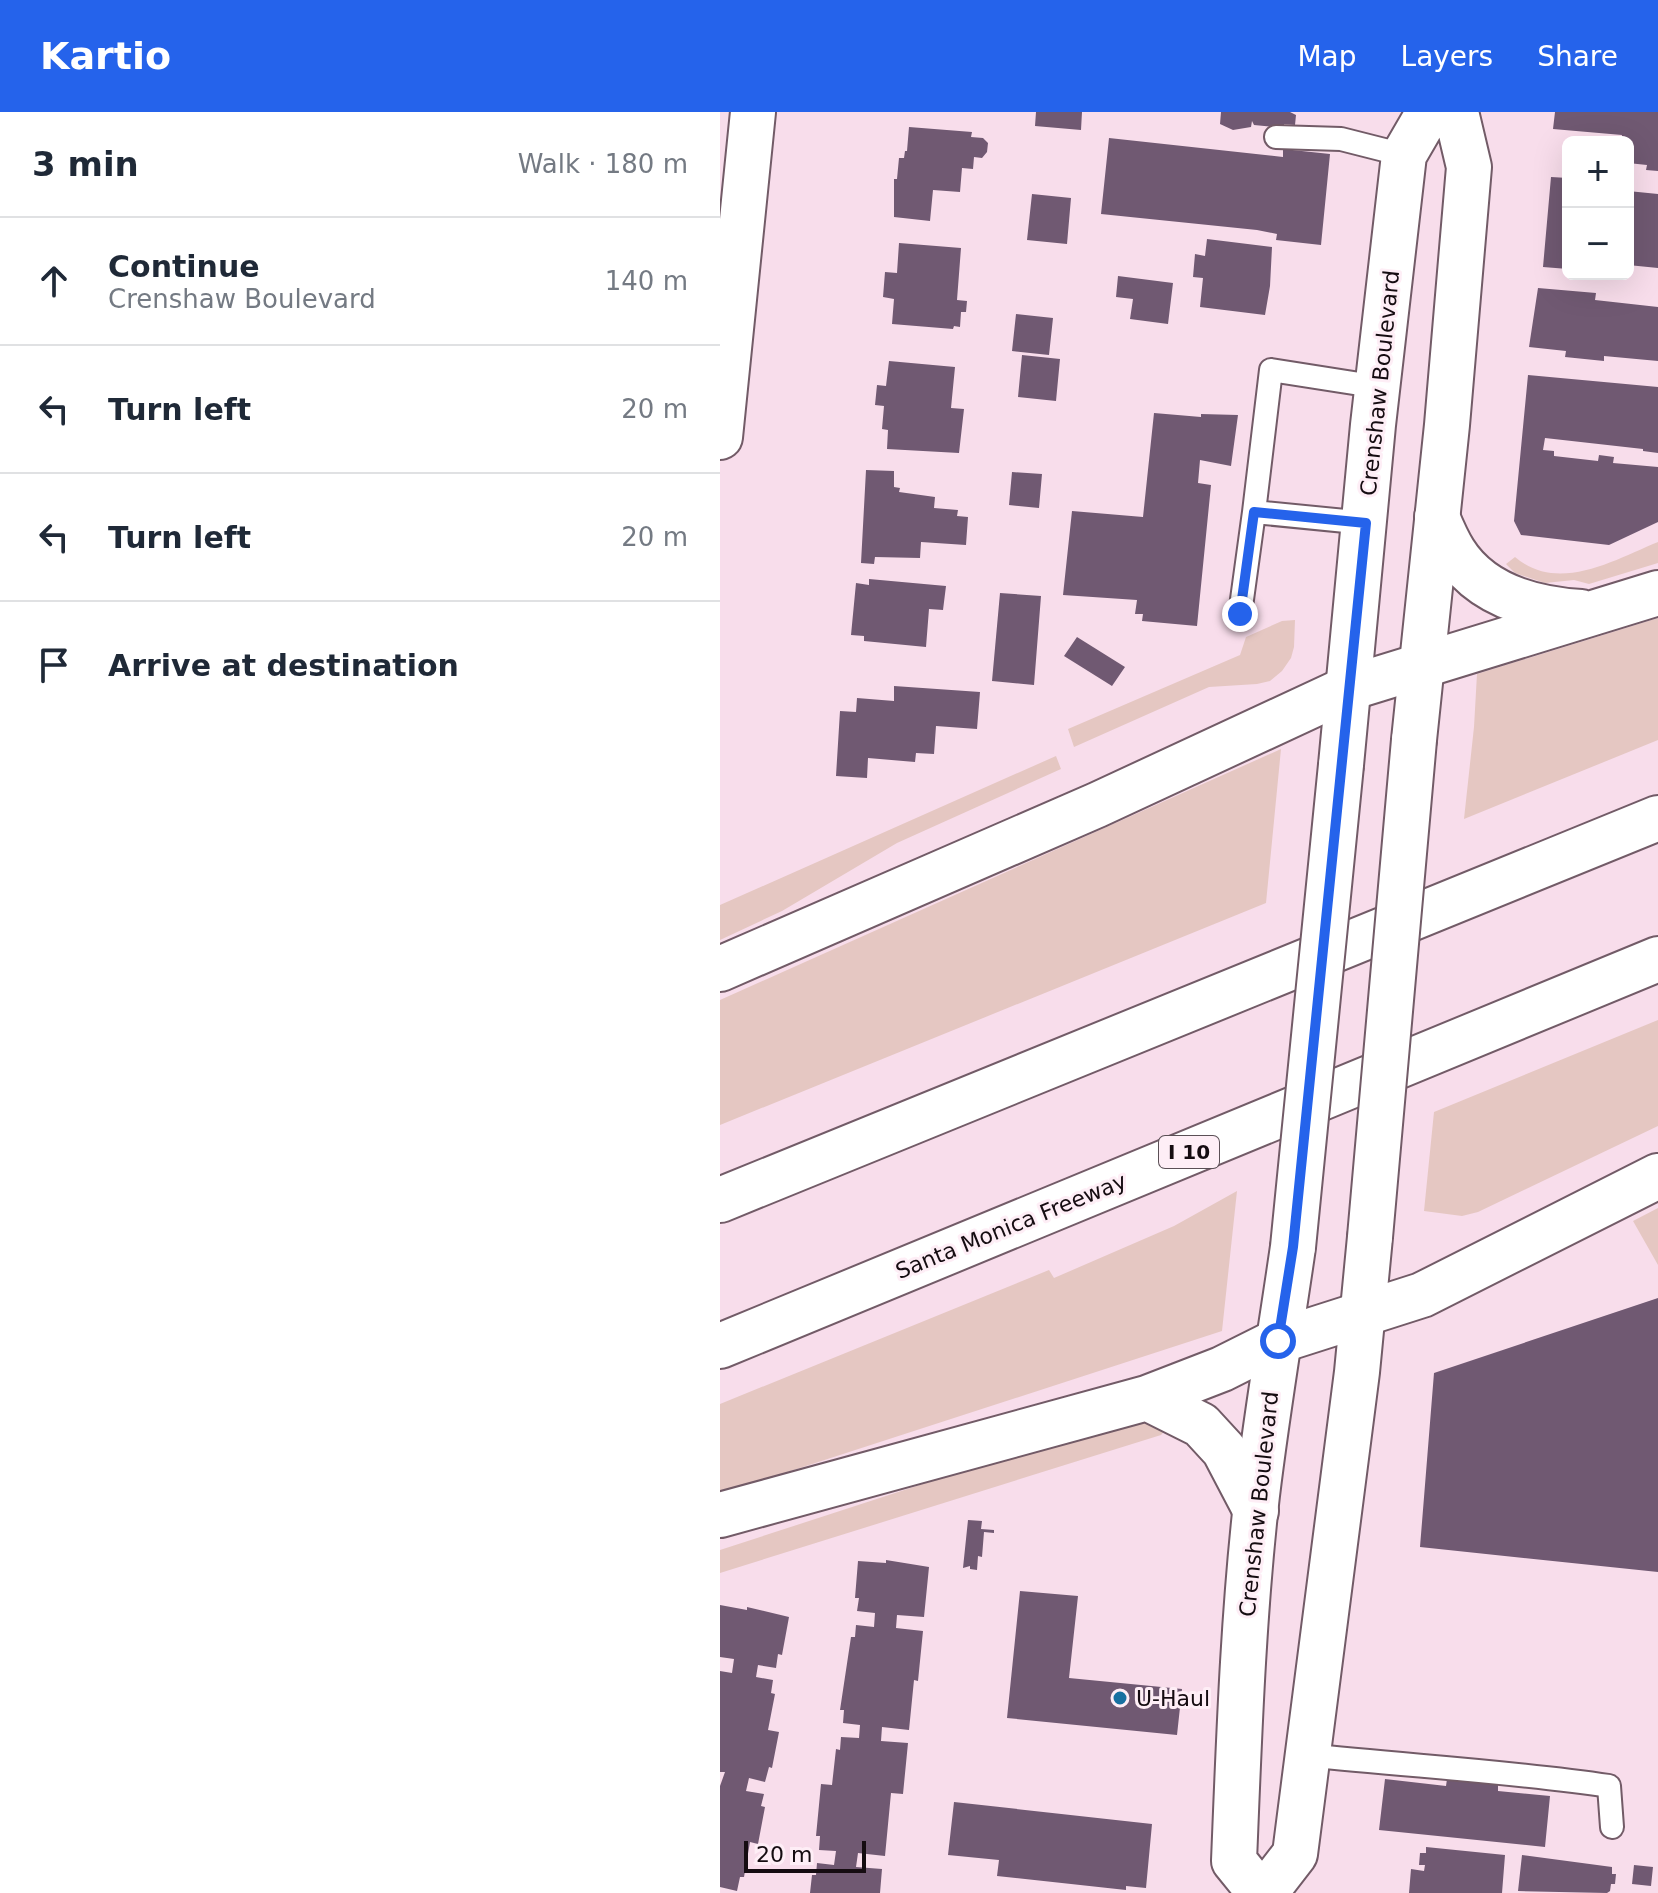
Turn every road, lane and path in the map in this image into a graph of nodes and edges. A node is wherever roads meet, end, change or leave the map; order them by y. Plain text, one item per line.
1 (753, 112) edge
2 (1429, 112) edge
3 (1456, 112) edge
4 (1276, 137) dead end
5 (1404, 155) junction
6 (1379, 387) junction
7 (720, 437) edge
8 (1254, 512) junction
9 (1437, 517) junction
10 (1366, 523) junction
11 (1658, 593) edge
12 (1595, 612) junction
13 (1240, 614) dead end
14 (1421, 666) junction
15 (1349, 688) junction
16 (1658, 818) edge
17 (1658, 959) edge
18 (720, 969) edge
19 (1658, 1176) edge
20 (720, 1200) edge
21 (1361, 1314) junction
22 (1278, 1341) junction
23 (720, 1346) edge
24 (1147, 1398) junction
25 (1256, 1511) junction
26 (720, 1515) edge
27 (1307, 1755) junction
28 (1612, 1827) dead end
29 (1262, 1893) edge

1 - 7 main road
2 - 5 main road, Crenshaw Boulevard
3 - 9 main road, Crenshaw Boulevard
4 - 5 lane
5 - 6 main road, Crenshaw Boulevard
6 - 8 lane
6 - 10 main road, Crenshaw Boulevard
8 - 10 lane
8 - 13 lane
9 - 12 main road
9 - 14 main road, Crenshaw Boulevard
10 - 15 main road, Crenshaw Boulevard
11 - 12 main road
12 - 14 main road
14 - 15 main road
14 - 21 main road, Crenshaw Boulevard, bridge
15 - 18 main road
15 - 22 main road, Crenshaw Boulevard, bridge
16 - 20 main road
17 - 23 main road, Santa Monica Freeway / I 10
19 - 21 main road
21 - 22 main road
21 - 27 main road, Crenshaw Boulevard
22 - 24 main road
22 - 25 main road, Crenshaw Boulevard
24 - 25 main road
24 - 26 main road
25 - 29 main road, Crenshaw Boulevard
27 - 28 lane
27 - 29 main road, Crenshaw Boulevard

